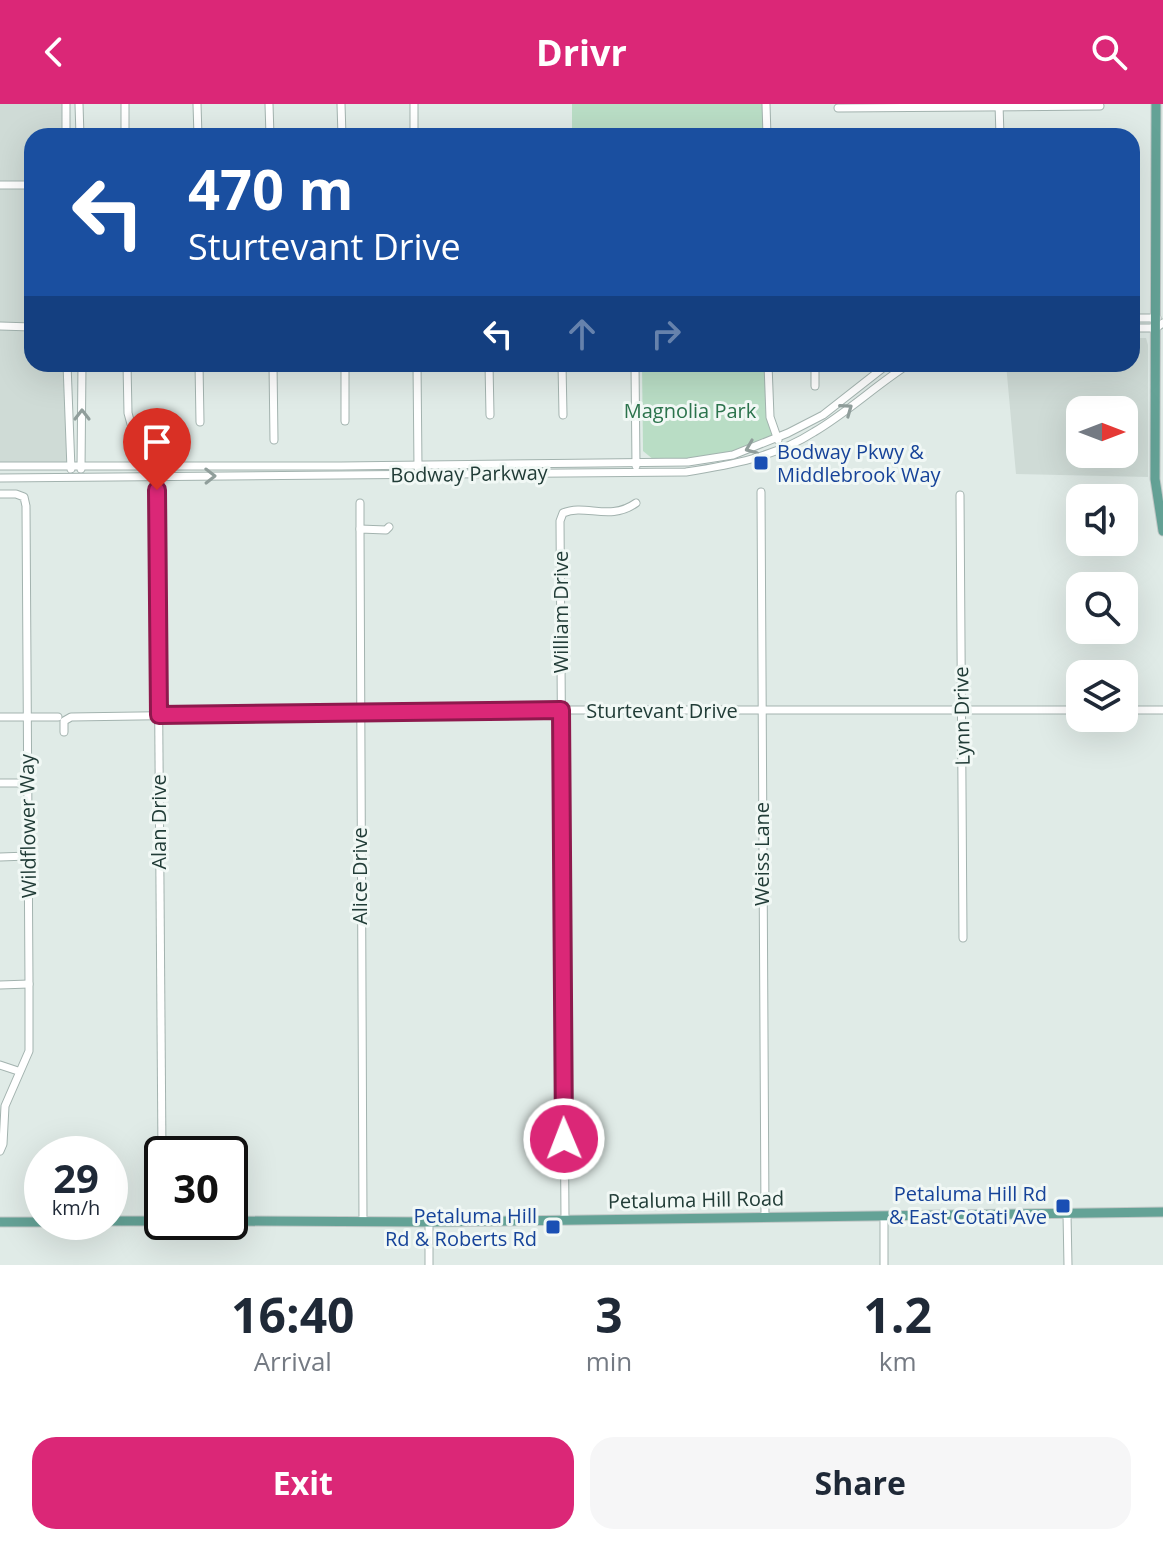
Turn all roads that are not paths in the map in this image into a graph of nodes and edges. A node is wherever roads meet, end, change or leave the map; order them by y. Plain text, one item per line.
1 (66, 104) edge
2 (79, 104) edge
3 (125, 104) edge
4 (197, 104) edge
5 (269, 104) edge
6 (341, 104) edge
7 (414, 104) edge
8 (766, 104) edge
9 (1156, 104) edge
10 (1000, 105) edge
11 (1100, 106) dead end
12 (838, 108) dead end
13 (66, 128) edge
14 (80, 128) edge
15 (125, 128) edge
16 (198, 128) edge
17 (270, 128) edge
18 (342, 128) edge
19 (414, 128) edge
20 (767, 128) edge
21 (1000, 128) edge
22 (0, 185) edge
23 (24, 185) edge
24 (1140, 319) edge
25 (1160, 322) edge
26 (0, 326) edge
27 (1140, 326) edge
28 (24, 327) edge
29 (67, 372) edge
30 (82, 372) edge
31 (127, 372) edge
32 (199, 372) edge
33 (273, 372) edge
34 (345, 372) edge
35 (417, 372) edge
36 (489, 372) edge
37 (562, 372) edge
38 (635, 372) edge
39 (768, 372) edge
40 (815, 372) edge
41 (878, 372) edge
42 (898, 372) edge
43 (815, 386) dead end
44 (490, 415) dead end
45 (563, 415) dead end
46 (345, 421) dead end
47 (200, 422) dead end
48 (131, 424) dead end
49 (777, 438) junction
50 (274, 440) dead end
51 (783, 449) junction
52 (418, 465) junction
53 (0, 466) edge
54 (69, 466) junction
55 (82, 466) junction
56 (636, 468) junction
57 (418, 474) junction
58 (76, 477) junction
59 (0, 478) edge
60 (157, 490) dead end
61 (761, 492) dead end
62 (0, 494) edge
63 (960, 495) dead end
64 (360, 503) dead end
65 (636, 503) dead end
66 (389, 527) dead end
67 (360, 529) junction
68 (1163, 531) edge
69 (561, 710) junction
70 (962, 710) junction
71 (1066, 710) edge
72 (1138, 710) edge
73 (1163, 710) edge
74 (761, 712) junction
75 (159, 715) junction
76 (359, 715) junction
77 (0, 717) edge
78 (27, 717) junction
79 (58, 717) dead end
80 (64, 732) dead end
81 (0, 783) edge
82 (27, 783) junction
83 (28, 856) junction
84 (0, 857) edge
85 (963, 938) dead end
86 (29, 984) junction
87 (0, 985) edge
88 (0, 1065) edge
89 (18, 1071) junction
90 (162, 1136) edge
91 (1, 1151) edge
92 (1163, 1212) edge
93 (1067, 1214) junction
94 (884, 1216) junction
95 (765, 1217) junction
96 (565, 1219) junction
97 (248, 1221) edge
98 (0, 1222) edge
99 (24, 1222) edge
100 (363, 1222) junction
101 (429, 1222) junction
102 (429, 1265) edge
103 (884, 1265) edge
104 (1068, 1265) edge

1 - 13 street
2 - 14 street
3 - 15 street
4 - 16 street
5 - 17 street
6 - 18 street
7 - 19 street
8 - 20 street
9 - 25 main road
10 - 11 street
10 - 12 street
10 - 21 street
22 - 23 street
24 - 25 street
25 - 27 street
25 - 68 main road
26 - 28 street
29 - 54 street
55 -> 30 street
31 - 48 street
32 - 47 street
33 - 50 street
34 - 46 street
35 - 52 street
36 - 44 street
37 - 45 street
38 - 56 street
39 - 49 street
40 - 43 street
41 - 49 street, Bodway Parkway
51 -> 42 street, Bodway Parkway
49 - 51 street
49 -> 56 street, Bodway Parkway
51 - 56 street, Bodway Parkway
52 - 55 street, Bodway Parkway
52 - 56 street, Bodway Parkway
52 - 57 street
53 - 54 street, Bodway Parkway
54 - 55 street, Bodway Parkway
54 - 58 street
55 - 58 street
56 - 57 street, Bodway Parkway
58 -> 57 street, Bodway Parkway
58 - 59 street, Bodway Parkway
60 - 75 street, Alan Drive
61 - 74 street, Weiss Lane
62 - 78 street, Wildflower Way
63 - 70 street, Lynn Drive
64 - 67 street, Alice Drive
65 - 69 street, William Drive
66 - 67 street
67 - 76 street, Alice Drive
69 - 74 street, Sturtevant Drive
69 - 76 street, Sturtevant Drive
69 - 96 street, William Drive
70 - 71 street, Sturtevant Drive
70 - 74 street, Sturtevant Drive
70 - 85 street, Lynn Drive
72 - 73 street
74 - 95 street, Weiss Lane
75 - 76 street, Sturtevant Drive
75 - 80 street, Sturtevant Drive
75 - 90 street, Alan Drive
76 - 100 street, Alice Drive
77 - 78 street
78 - 79 street
78 - 82 street, Wildflower Way
81 - 82 street
82 - 83 street, Wildflower Way
83 - 84 street
83 - 86 street, Wildflower Way
86 - 87 street
86 - 89 street, Wildflower Way
88 - 89 street
89 - 91 street, Wildflower Way
92 - 93 main road, Petaluma Hill Road
93 - 94 main road, Petaluma Hill Road
93 - 104 street
94 - 95 main road, Petaluma Hill Road
94 - 103 street
95 - 96 main road, Petaluma Hill Road
96 - 101 main road, Petaluma Hill Road
97 - 100 main road, Petaluma Hill Road
98 - 99 main road
100 - 101 main road, Petaluma Hill Road
101 - 102 street

